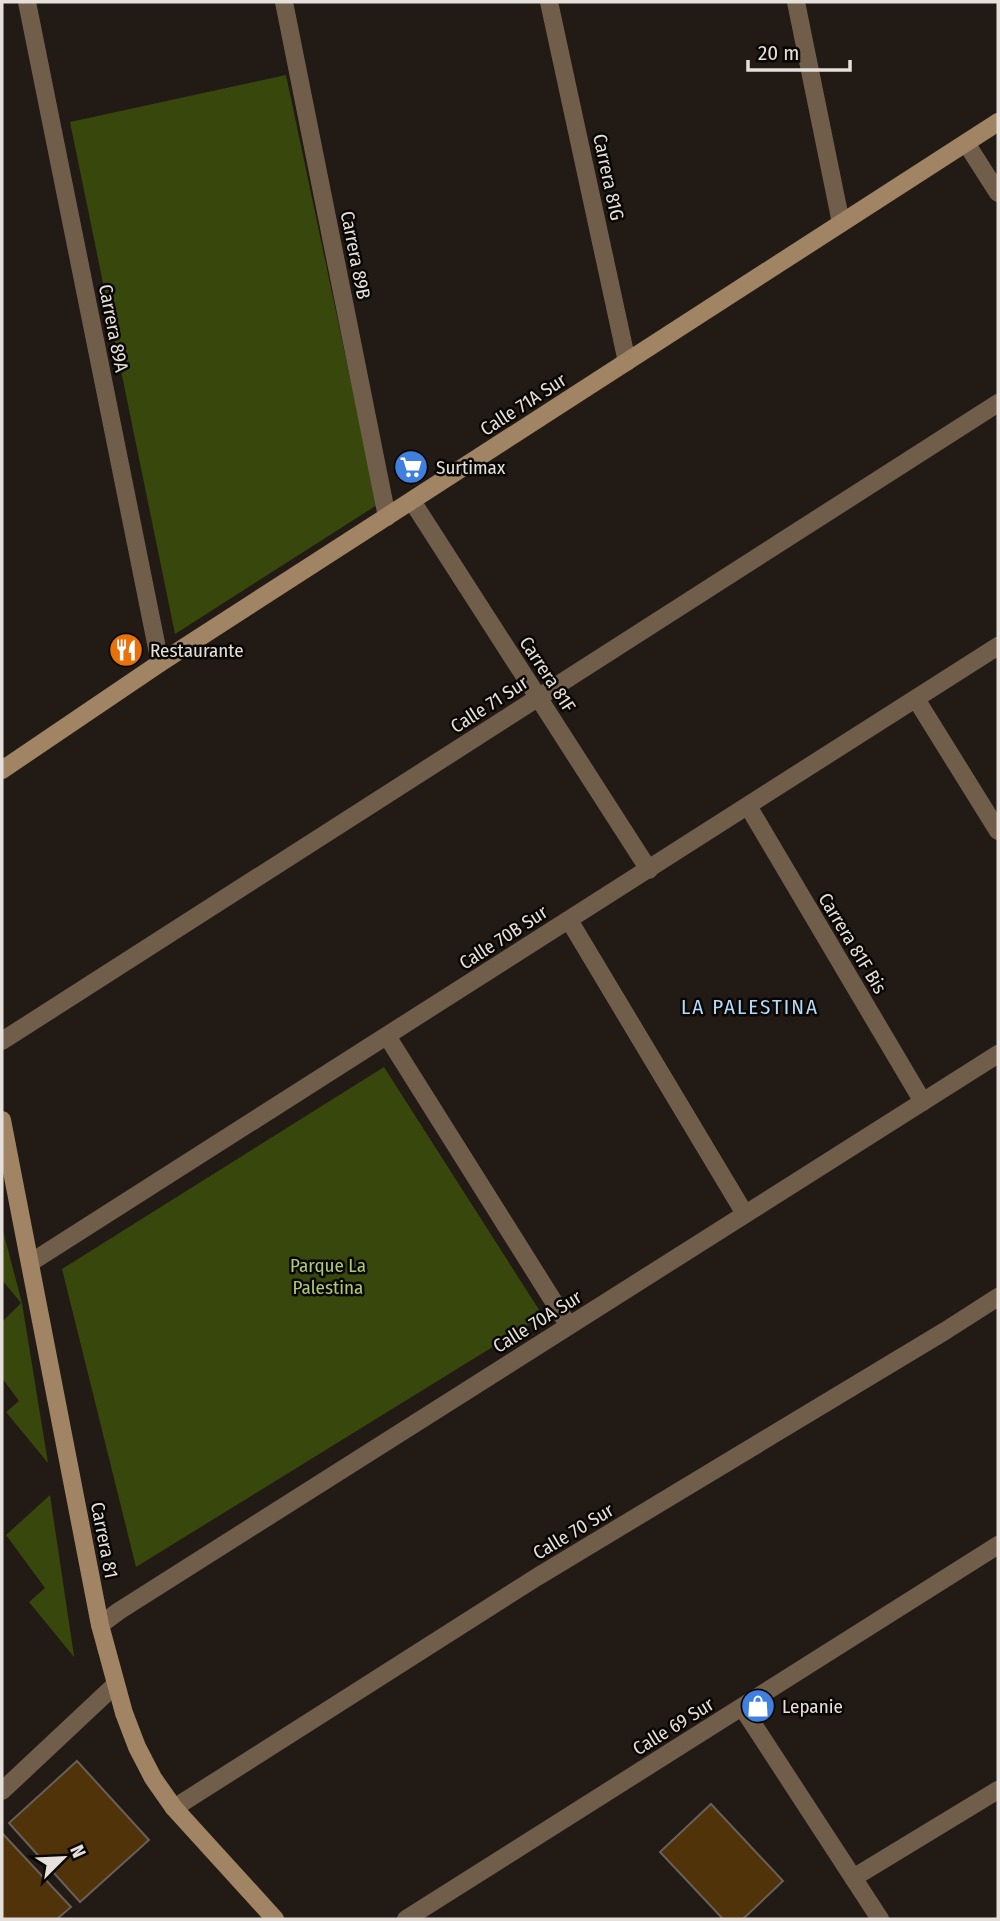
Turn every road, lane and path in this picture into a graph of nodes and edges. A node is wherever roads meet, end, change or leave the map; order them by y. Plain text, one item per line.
1 (27, 2) edge
2 (284, 2) edge
3 (549, 2) edge
4 (796, 2) edge
5 (998, 122) edge
6 (966, 143) junction
7 (998, 193) edge
8 (841, 223) junction
9 (627, 362) junction
10 (998, 403) edge
11 (412, 501) junction
12 (387, 517) junction
13 (998, 646) edge
14 (160, 663) junction
15 (538, 697) junction
16 (916, 699) junction
17 (2, 770) edge
18 (748, 806) junction
19 (998, 831) edge
20 (649, 870) junction
21 (569, 920) junction
22 (387, 1036) junction
23 (2, 1041) edge
24 (998, 1054) edge
25 (923, 1102) junction
26 (2, 1120) edge
27 (745, 1214) junction
28 (30, 1263) junction
29 (998, 1297) edge
30 (569, 1326) junction
31 (998, 1545) edge
32 (100, 1625) junction
33 (115, 1685) junction
34 (742, 1707) junction
35 (998, 1790) edge
36 (2, 1791) edge
37 (174, 1808) junction
38 (853, 1878) junction
39 (275, 1919) edge
40 (406, 1919) edge
41 (880, 1919) edge

1 - 14 street, Carrera 89A
2 - 12 street, Carrera 89B
3 - 9 street, Carrera 81G
4 - 8 street
5 - 6 street, Calle 71A Sur
6 - 7 street
6 - 8 street, Calle 71A Sur
8 - 9 street, Calle 71A Sur
9 - 11 street, Calle 71A Sur
10 - 15 street, Calle 71 Sur
11 - 12 street, Calle 71A Sur
11 - 15 street, Carrera 81F
12 - 14 street, Calle 71A Sur
13 - 16 street, Calle 70B Sur
14 - 17 street, Calle 71A Sur
15 - 20 street, Carrera 81F
15 - 23 street, Calle 71 Sur
16 - 18 street, Calle 70B Sur
16 - 19 street
18 - 20 street, Calle 70B Sur
18 - 25 street, Carrera 81F Bis
20 - 21 street, Calle 70B Sur
21 - 22 street, Calle 70B Sur
21 - 27 street
22 - 28 street, Calle 70B Sur
22 - 30 street
24 - 25 street, Calle 70A Sur
25 - 27 street, Calle 70A Sur
26 - 28 street, Carrera 81
27 - 30 street, Calle 70A Sur
28 - 32 street, Carrera 81
29 - 37 street, Calle 70 Sur
30 - 32 street, Calle 70A Sur
31 - 34 street, Calle 69 Sur
32 - 33 street, Carrera 81
33 - 36 street
33 - 37 street, Carrera 81
34 - 38 street
34 - 40 street, Calle 69 Sur
35 - 38 street
37 - 39 street, Carrera 81
38 - 41 street

